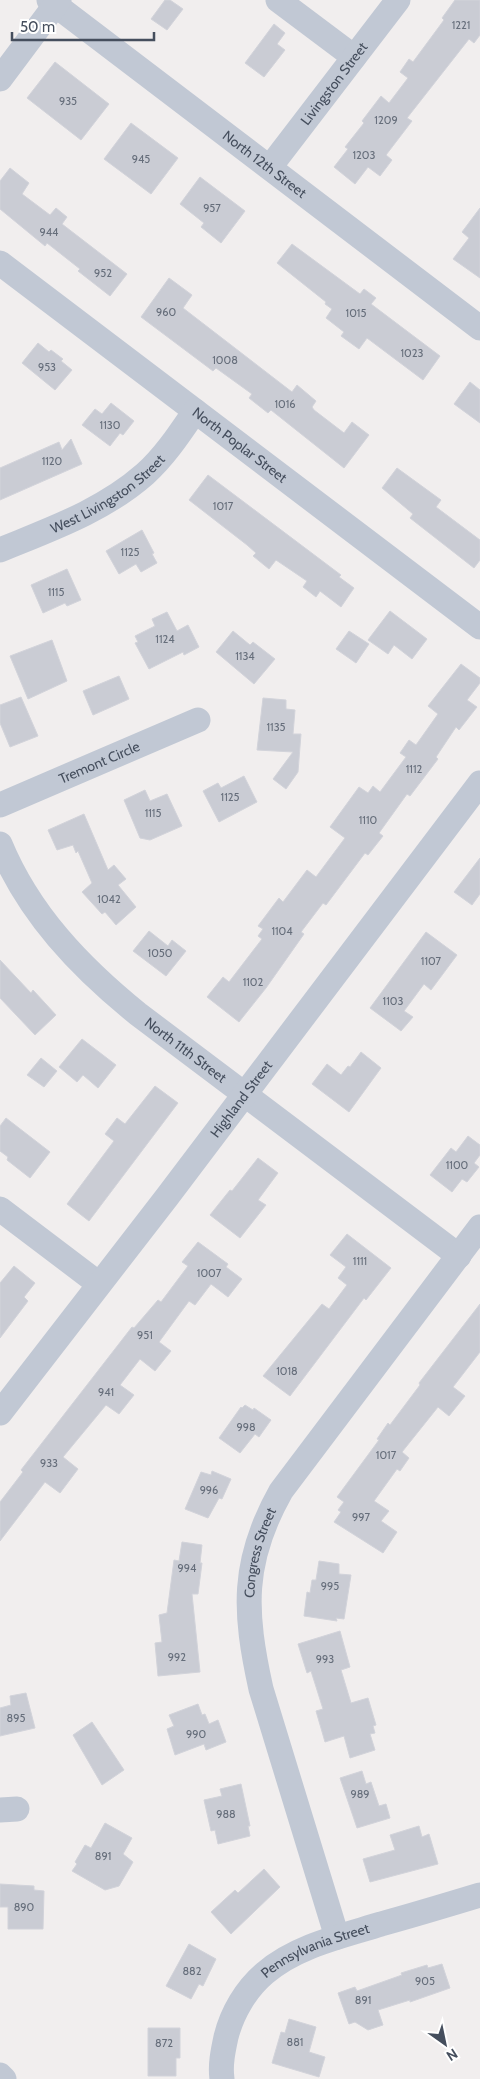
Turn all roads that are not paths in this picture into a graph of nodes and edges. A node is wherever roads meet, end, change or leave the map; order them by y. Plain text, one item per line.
1 (278, 0) edge
2 (398, 0) edge
3 (55, 2) edge
4 (354, 57) junction
5 (0, 79) edge
6 (270, 167) junction
7 (0, 263) edge
8 (480, 328) edge
9 (196, 411) junction
10 (0, 550) edge
11 (480, 627) edge
12 (198, 720) dead end
13 (480, 782) edge
14 (0, 805) edge
15 (0, 844) edge
16 (244, 1095) junction
17 (0, 1209) edge
18 (480, 1227) edge
19 (459, 1256) junction
20 (99, 1284) junction
21 (0, 1413) edge
22 (480, 1895) edge
23 (337, 1937) junction
24 (0, 2075) edge
25 (4, 2079) edge
26 (222, 2079) edge

1 - 4 street
2 - 4 street, Livingston Street
3 - 5 street
3 - 6 street, North 12th Street
4 - 6 street, Livingston Street
6 - 8 street, North 12th Street
7 - 9 street, North Poplar Street
9 - 10 street, West Livingston Street
9 - 11 street, North Poplar Street
12 - 14 street, Tremont Circle
13 - 16 street, Highland Street
15 - 16 street, North 11th Street
16 - 19 street, North 11th Street
16 - 20 street, Highland Street
17 - 20 street
18 - 19 street, Congress Street
19 - 23 street, Congress Street
20 - 21 street, Highland Street
22 - 23 street, Pennsylvania Street
23 - 26 street, Pennsylvania Street
24 - 25 street

